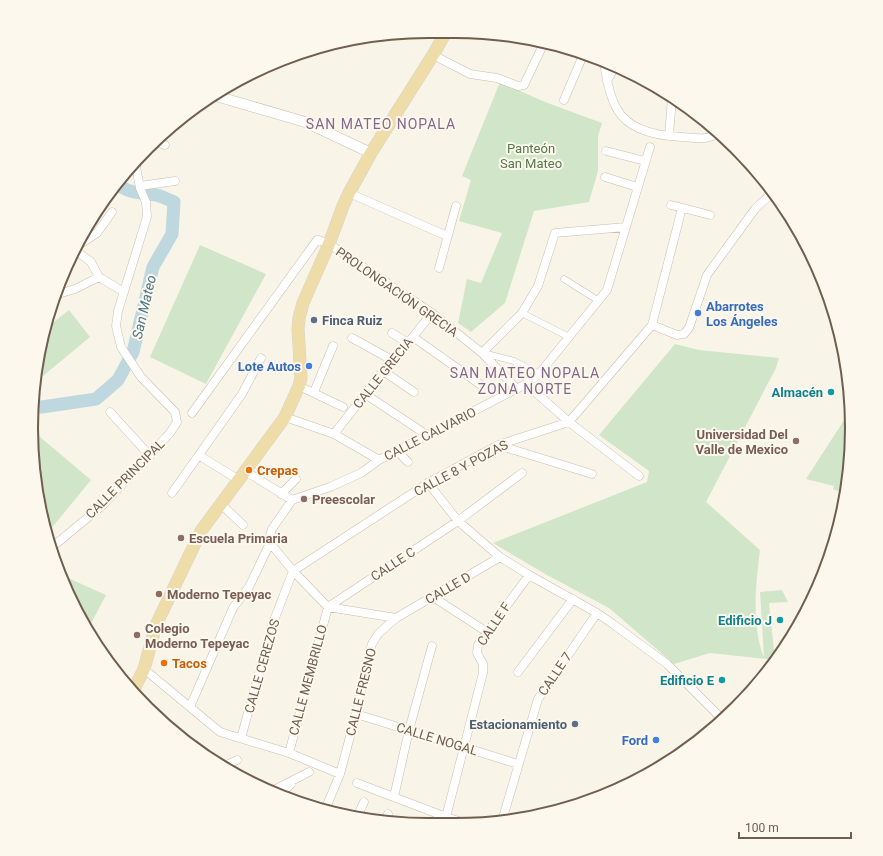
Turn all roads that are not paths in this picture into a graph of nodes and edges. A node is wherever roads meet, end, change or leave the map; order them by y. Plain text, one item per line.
1 (443, 38) edge
2 (542, 48) edge
3 (433, 55) junction
4 (581, 59) edge
5 (605, 68) edge
6 (612, 72) edge
7 (607, 81) junction
8 (221, 98) edge
9 (564, 100) dead end
10 (672, 104) edge
11 (669, 136) junction
12 (713, 136) edge
13 (161, 144) edge
14 (165, 145) dead end
15 (650, 147) dead end
16 (606, 151) dead end
17 (371, 153) junction
18 (645, 161) junction
19 (137, 169) edge
20 (605, 177) dead end
21 (175, 181) dead end
22 (140, 187) junction
23 (637, 187) junction
24 (348, 193) junction
25 (768, 197) edge
26 (671, 205) dead end
27 (456, 206) dead end
28 (682, 208) junction
29 (112, 212) dead end
30 (710, 215) dead end
31 (626, 227) junction
32 (447, 236) junction
33 (87, 240) edge
34 (329, 244) junction
35 (79, 253) edge
36 (439, 268) dead end
37 (99, 277) junction
38 (564, 279) dead end
39 (124, 292) junction
40 (63, 293) edge
41 (598, 301) junction
42 (432, 313) junction
43 (522, 313) junction
44 (652, 325) junction
45 (392, 333) dead end
46 (569, 337) junction
47 (352, 338) dead end
48 (410, 340) junction
49 (333, 346) dead end
50 (482, 353) junction
51 (261, 358) dead end
52 (392, 360) junction
53 (383, 371) junction
54 (539, 374) junction
55 (526, 384) junction
56 (481, 386) dead end
57 (302, 387) junction
58 (518, 389) junction
59 (314, 392) junction
60 (414, 392) dead end
61 (365, 394) junction
62 (343, 407) dead end
63 (110, 412) dead end
64 (192, 413) dead end
65 (285, 417) junction
66 (569, 422) junction
67 (334, 434) junction
68 (427, 435) junction
69 (498, 445) junction
70 (397, 451) junction
71 (150, 456) junction
72 (200, 456) junction
73 (379, 460) junction
74 (408, 462) dead end
75 (522, 473) dead end
76 (592, 474) dead end
77 (242, 475) junction
78 (639, 476) dead end
79 (296, 479) dead end
80 (428, 483) junction
81 (172, 493) dead end
82 (281, 494) junction
83 (292, 500) junction
84 (220, 504) junction
85 (458, 521) junction
86 (243, 526) dead end
87 (270, 543) junction
88 (56, 544) edge
89 (500, 557) junction
90 (293, 571) junction
91 (529, 575) junction
92 (433, 597) junction
93 (573, 599) junction
94 (328, 607) junction
95 (597, 613) junction
96 (396, 618) junction
97 (487, 632) junction
98 (432, 646) dead end
99 (144, 669) junction
100 (518, 672) dead end
101 (136, 686) edge
102 (190, 707) junction
103 (356, 714) junction
104 (718, 715) edge
105 (409, 730) junction
106 (241, 738) junction
107 (465, 747) junction
108 (289, 753) junction
109 (237, 760) dead end
110 (229, 764) edge
111 (518, 764) junction
112 (309, 772) dead end
113 (340, 774) junction
114 (297, 778) junction
115 (357, 783) dead end
116 (278, 788) edge
117 (285, 790) edge
118 (394, 797) junction
119 (364, 802) dead end
120 (327, 805) edge
121 (359, 812) edge
122 (504, 815) edge
123 (446, 817) junction
124 (449, 818) edge

1 - 3 main road
2 - 3 street
3 - 17 main road
4 - 9 street
5 - 7 street
6 - 7 street
7 - 11 street
8 - 17 street
10 - 11 street
11 - 12 street
13 - 14 street
15 - 18 street, CALLE CALVARIO
16 - 18 street
17 - 24 main road
18 - 23 street, CALLE CALVARIO
19 - 22 street
20 - 23 street
21 - 22 street
22 - 39 street
23 - 31 street, CALLE CALVARIO
24 - 32 street
24 - 34 main road
25 - 44 street
26 - 28 street
27 - 32 street
28 - 30 street
28 - 44 street
29 - 33 street
31 - 41 street, CALLE CALVARIO
31 - 43 street
32 - 36 street
34 - 42 street, PROLONGACIÓN GRECIA
34 - 57 main road
34 - 64 street
35 - 37 street
37 - 39 street
37 - 40 street
38 - 41 street
39 - 71 street, CALLE PRINCIPAL
41 - 46 street, CALLE CALVARIO
42 - 48 street, CALLE GRECIA
42 - 50 street, PROLONGACIÓN GRECIA
43 - 46 street
43 - 50 street
44 - 66 street
45 - 48 street
46 - 54 street, CALLE CALVARIO
47 - 52 street
48 - 52 street, CALLE GRECIA
48 - 56 street
49 - 59 street
50 - 54 street
50 - 58 street, PROLONGACIÓN GRECIA
51 - 72 street
52 - 53 street, CALLE GRECIA
53 - 60 street
53 - 61 street, CALLE GRECIA
54 - 55 street, CALLE CALVARIO
55 - 58 street, CALLE CALVARIO
55 - 66 street
57 - 59 street
57 - 65 main road
58 - 68 street, CALLE CALVARIO
59 - 62 street
61 - 67 street, CALLE GRECIA
61 - 68 street
63 - 71 street
65 - 67 street
65 - 77 main road
66 - 69 street, CALLE 8 Y POZAS
66 - 78 street
67 - 73 street
68 - 70 street, CALLE CALVARIO
69 - 76 street
69 - 80 street, CALLE 8 Y POZAS
70 - 73 street, CALLE CALVARIO
70 - 74 street
71 - 88 street, CALLE PRINCIPAL
72 - 77 street
72 - 81 street
73 - 83 street, CALLE CALVARIO
75 - 85 street, CALLE C
77 - 82 street
77 - 84 main road
79 - 82 street
80 - 85 street
80 - 90 street, CALLE 8 Y POZAS
82 - 83 street
83 - 87 street
84 - 86 street
84 - 99 main road
85 - 89 street
85 - 94 street, CALLE C
87 - 90 street
87 - 102 street
89 - 91 street
89 - 92 street, CALLE D
90 - 94 street
90 - 106 street, CALLE CEREZOS
91 - 93 street
91 - 97 street, CALLE F
92 - 96 street, CALLE D
92 - 97 street
93 - 95 street
93 - 100 street
94 - 96 street
94 - 108 street, CALLE MEMBRILLO
95 - 104 street
95 - 111 street, CALLE 7
96 - 103 street, CALLE FRESNO
97 - 107 street, CALLE F
98 - 105 street
99 - 101 main road
99 - 102 street
102 - 106 street
103 - 105 street, CALLE NOGAL
103 - 113 street, CALLE FRESNO
105 - 107 street, CALLE NOGAL
105 - 118 street
106 - 108 street
107 - 111 street, CALLE NOGAL
107 - 123 street, CALLE F
108 - 113 street
109 - 110 street
111 - 122 street, CALLE 7
112 - 114 street
113 - 120 street, CALLE FRESNO
114 - 116 street
114 - 117 street
115 - 118 street
118 - 123 street
119 - 121 street
123 - 124 street

